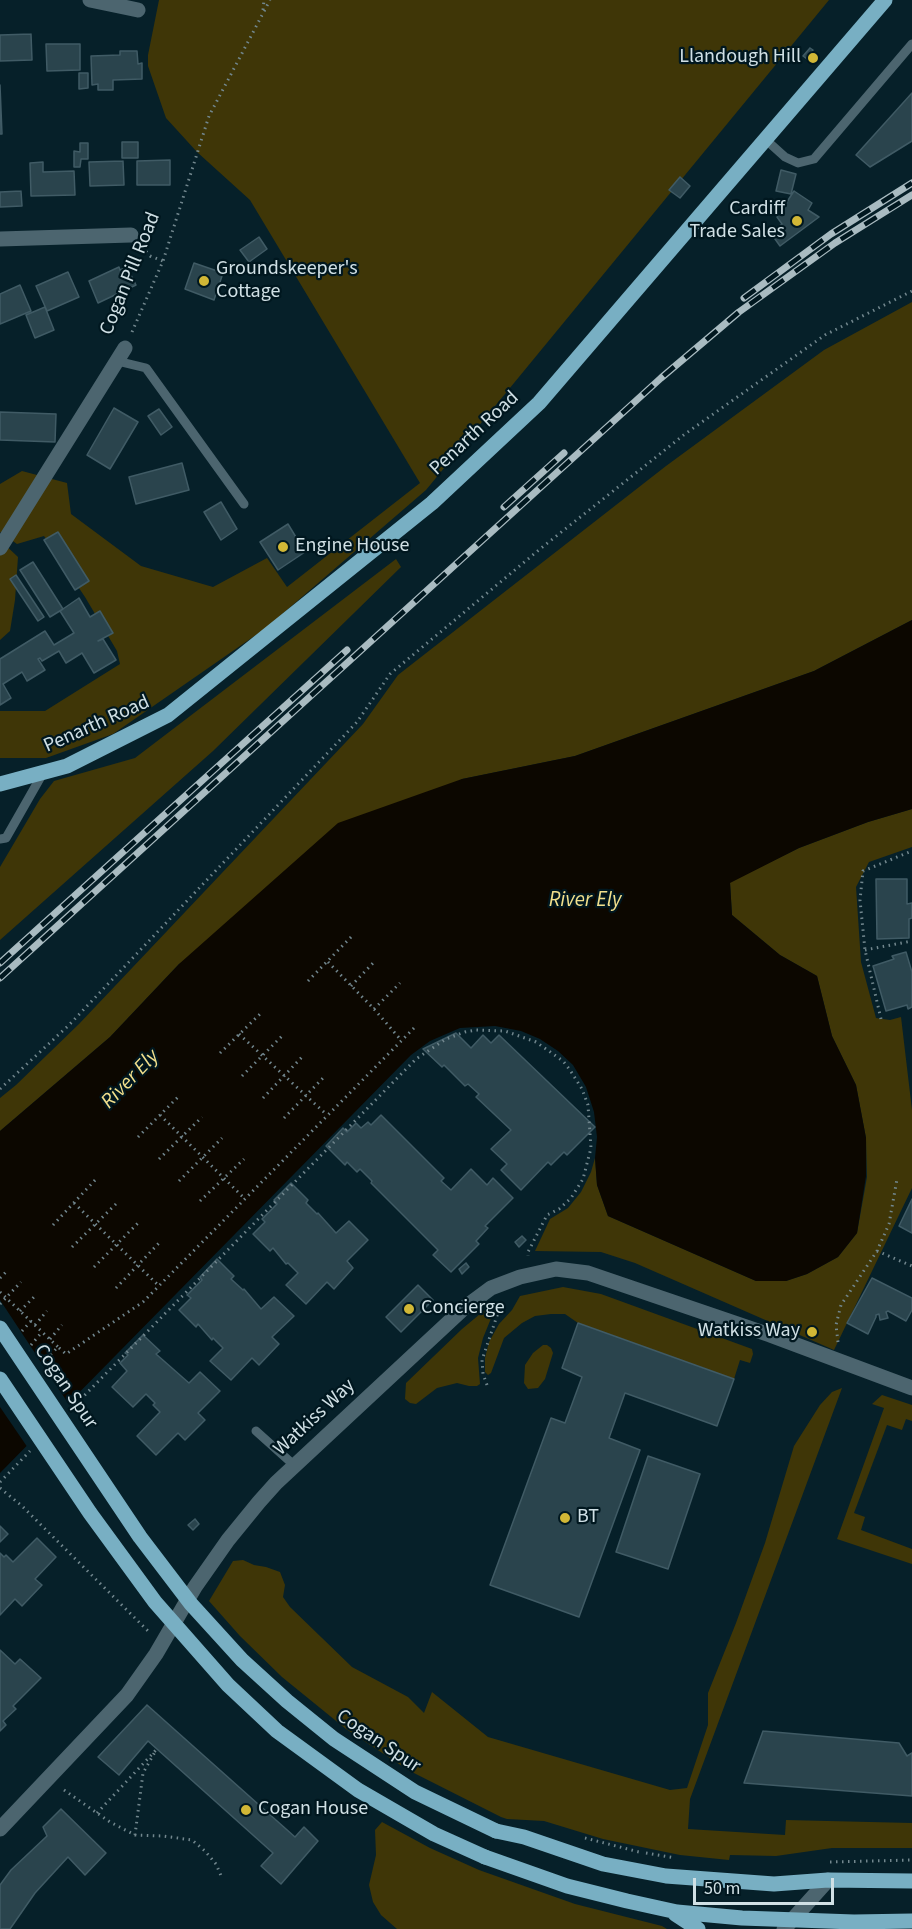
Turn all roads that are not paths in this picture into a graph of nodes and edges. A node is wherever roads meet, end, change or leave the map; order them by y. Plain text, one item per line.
1 (90, 0) edge
2 (880, 2) edge
3 (138, 10) dead end
4 (912, 44) edge
5 (765, 139) junction
6 (131, 235) dead end
7 (0, 238) edge
8 (125, 348) road end
9 (117, 362) junction
10 (244, 504) dead end
11 (0, 548) edge
12 (45, 771) junction
13 (0, 784) edge
14 (0, 839) edge
15 (0, 1328) edge
16 (0, 1379) edge
17 (912, 1388) edge
18 (256, 1431) dead end
19 (295, 1466) junction
20 (0, 1829) edge
21 (828, 1880) junction
22 (912, 1881) edge
23 (652, 1907) junction
24 (912, 1921) edge
25 (788, 1924) edge
26 (698, 1929) edge

1 - 3 street
2 - 5 main road, Penarth Road
4 - 5 lane
5 - 12 main road, Penarth Road
6 - 7 street
8 - 9 street, Cogan Pill Road
9 - 10 lane
9 - 11 street, Cogan Pill Road
12 - 13 main road, Penarth Road
12 - 14 lane
15 - 21 main road, Cogan Spur, bridge
16 - 23 main road, bridge
17 - 19 street, Watkiss Way
18 - 19 lane
19 - 20 street, Watkiss Way
21 - 22 main road, Cogan Spur
21 - 25 street
23 - 25 main road
23 - 26 main road
24 - 25 main road

